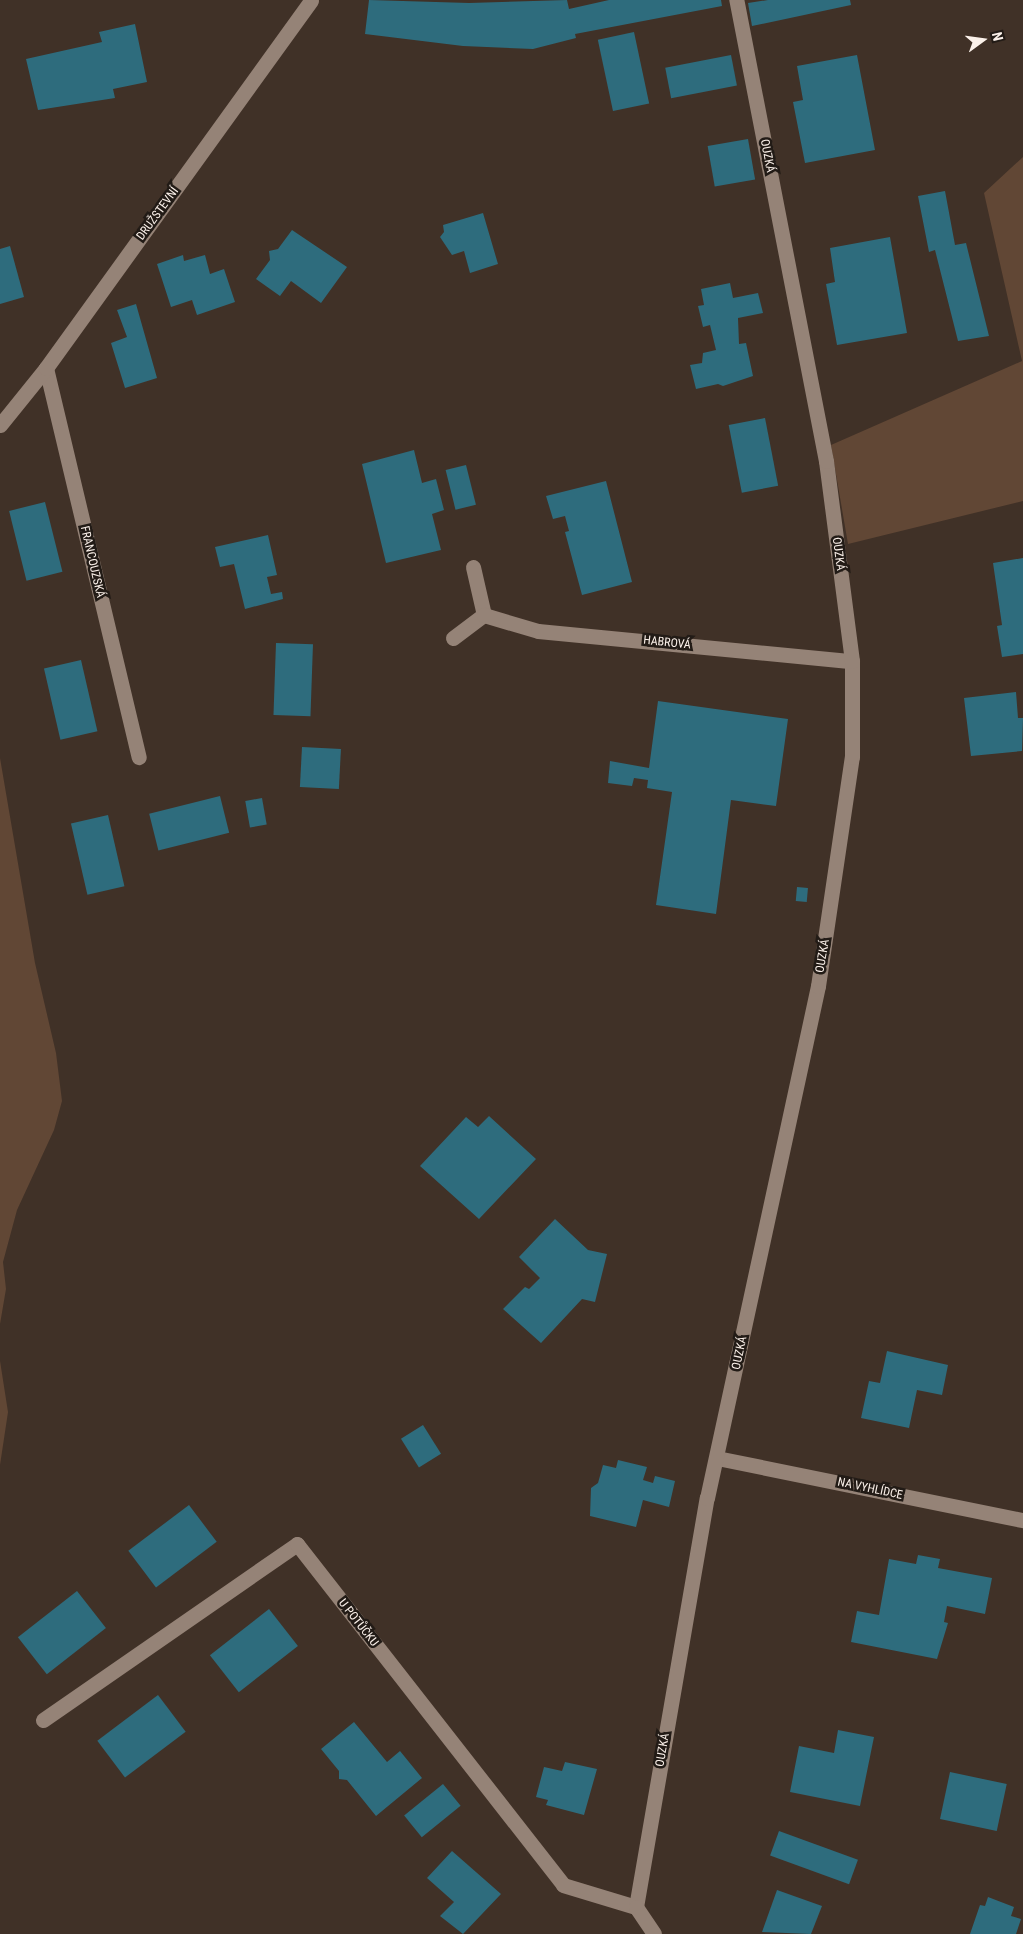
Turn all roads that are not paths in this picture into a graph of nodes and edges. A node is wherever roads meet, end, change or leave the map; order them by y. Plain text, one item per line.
1 (311, 0) edge
2 (736, 0) edge
3 (46, 368) junction
4 (0, 425) edge
5 (474, 567) dead end
6 (484, 615) junction
7 (453, 638) dead end
8 (852, 661) junction
9 (138, 757) dead end
10 (717, 1458) junction
11 (1023, 1520) edge
12 (43, 1720) dead end
13 (636, 1907) junction
14 (654, 1934) edge

1 - 3 street, DRUŽSTEVNÍ
2 - 8 street, OUZKÁ
3 - 4 street, DRUŽSTEVNÍ
3 - 9 street, FRANCOUZSKÁ
5 - 6 street
6 - 7 street
6 - 8 street, HABROVÁ
8 - 10 street, OUZKÁ
10 - 11 street, NA VYHLÍDCE
10 - 13 street, OUZKÁ
12 - 13 street, U POTŮČKU
13 - 14 street

